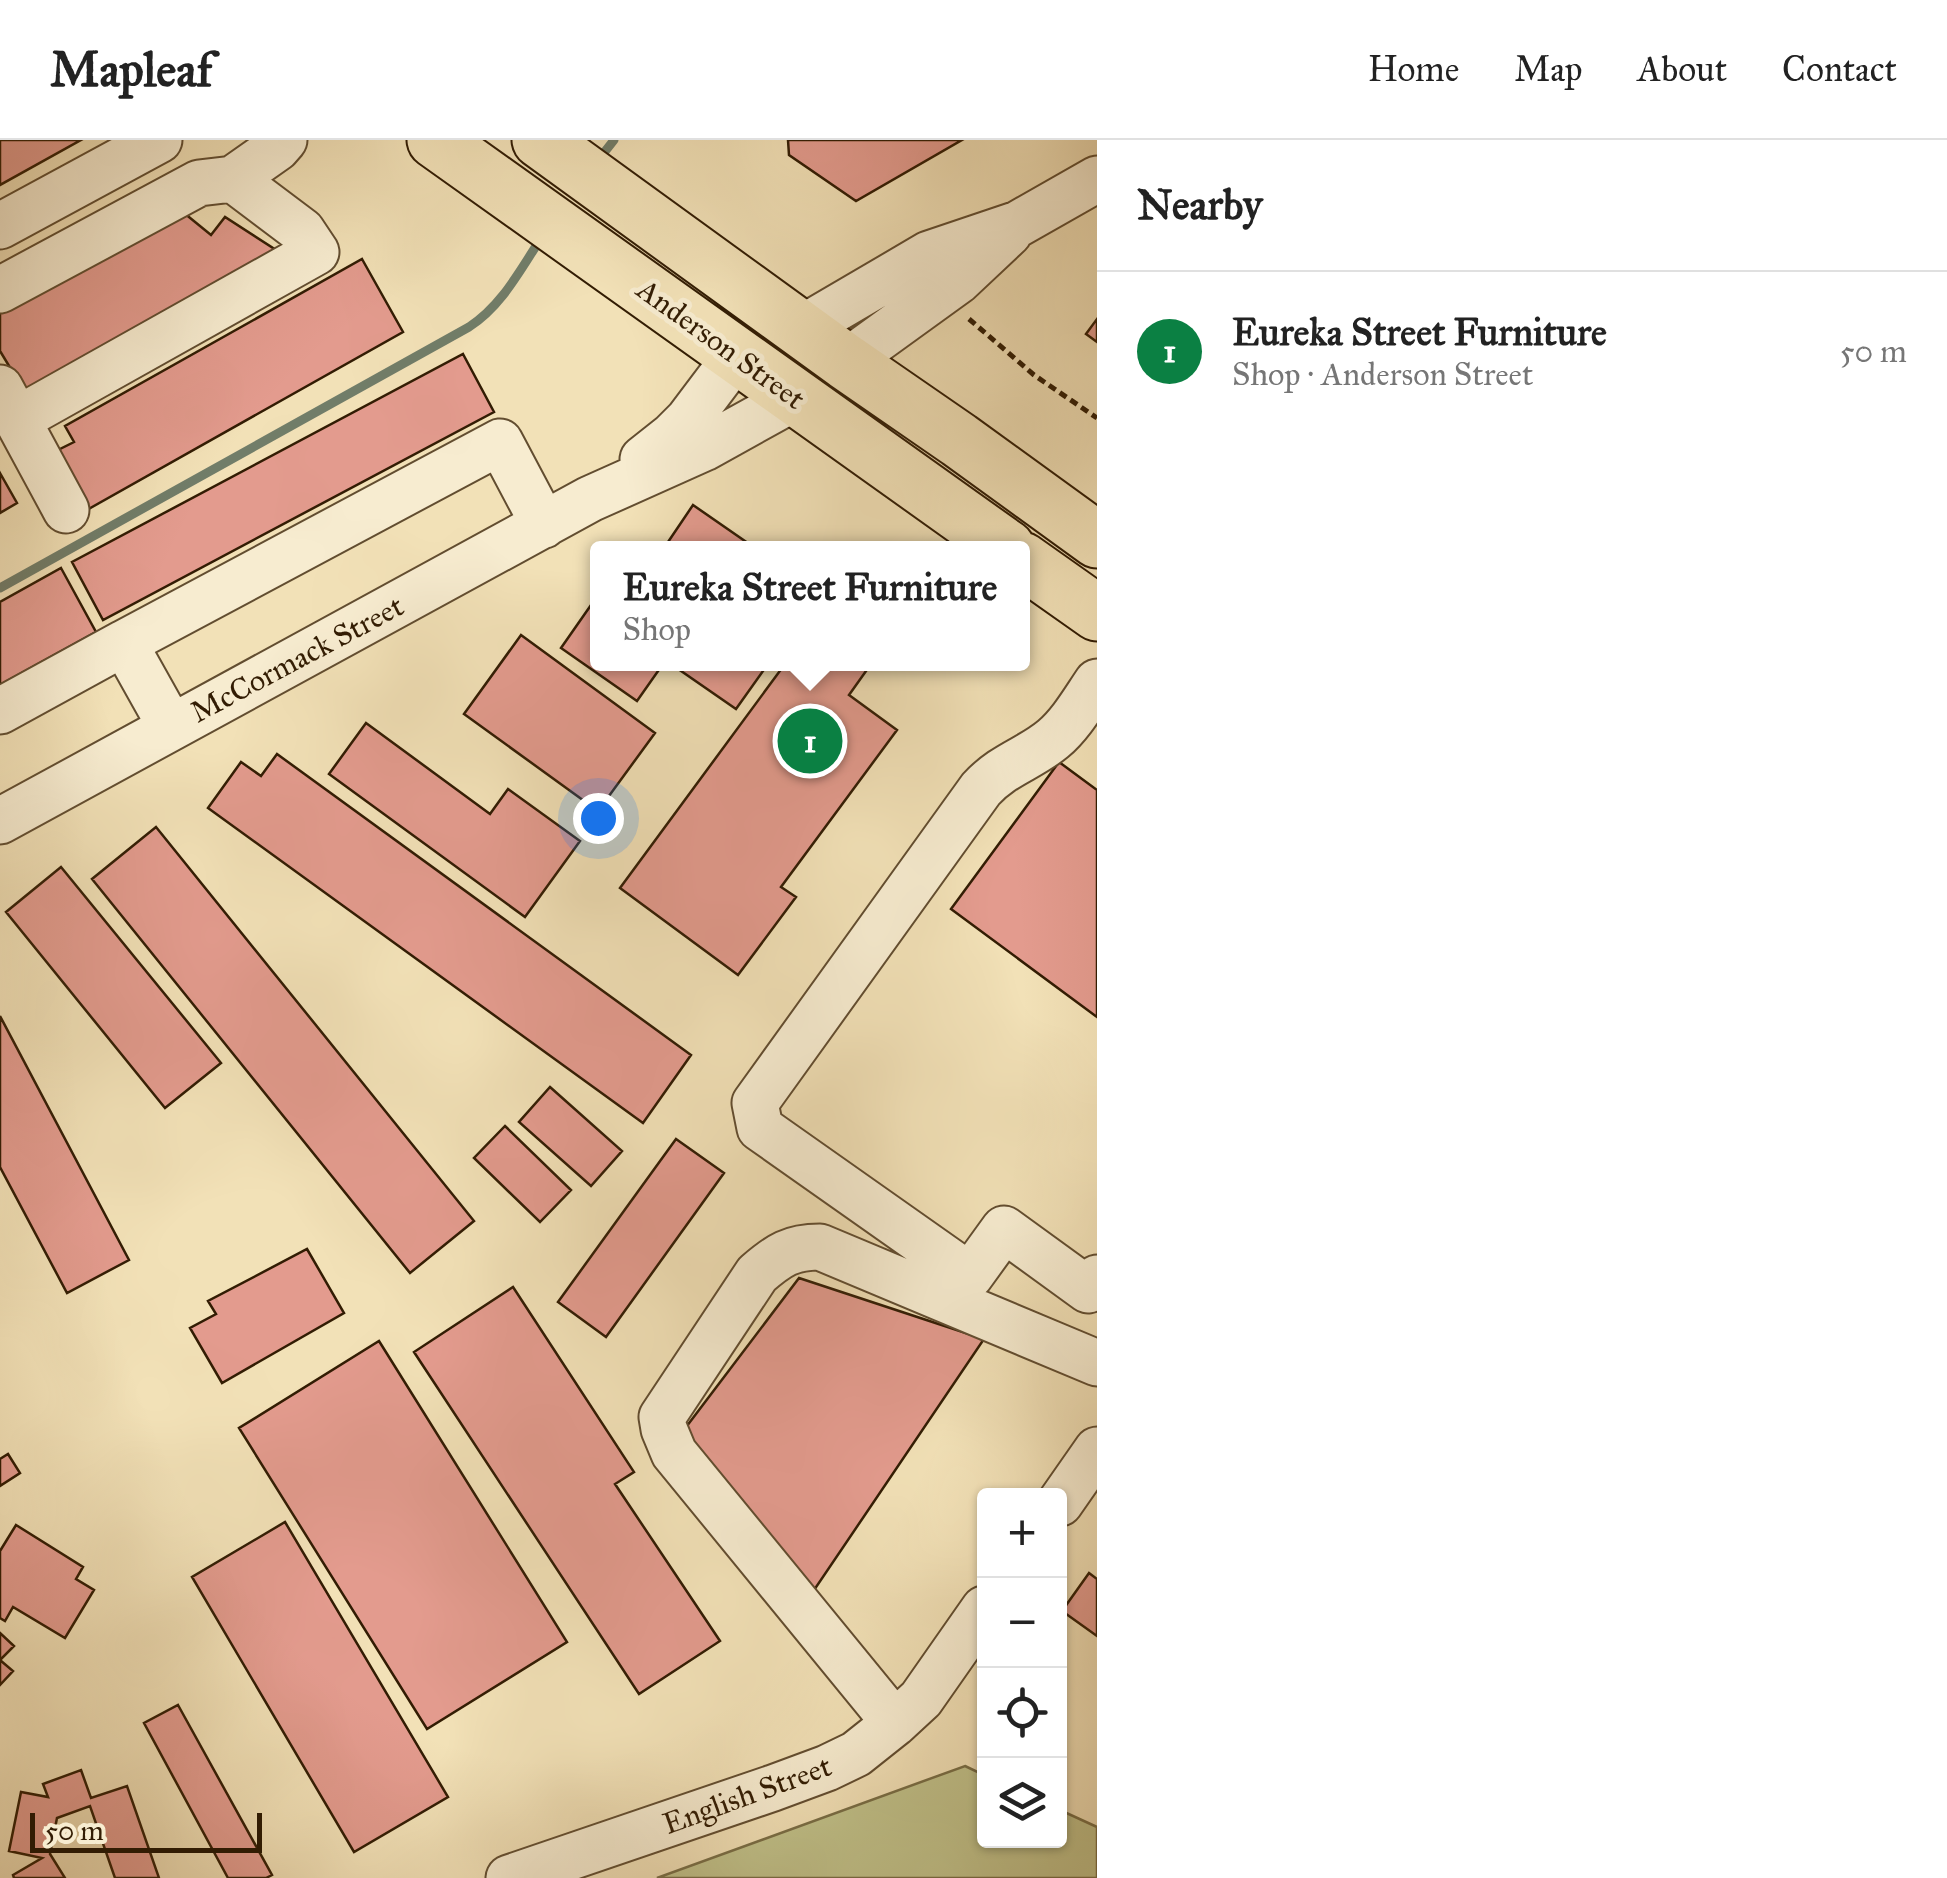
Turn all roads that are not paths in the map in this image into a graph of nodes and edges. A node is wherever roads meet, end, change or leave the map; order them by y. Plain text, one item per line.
1 (159, 140) edge
2 (284, 140) edge
3 (435, 140) edge
4 (540, 140) edge
5 (233, 179) junction
6 (1097, 179) edge
7 (1018, 224) junction
8 (0, 226) edge
9 (0, 290) edge
10 (800, 329) junction
11 (738, 355) junction
12 (846, 362) junction
13 (796, 398) junction
14 (9, 404) edge
15 (595, 497) junction
16 (66, 510) dead end
17 (544, 525) junction
18 (1097, 540) edge
19 (996, 541) edge
20 (1030, 566) edge
21 (1097, 613) edge
22 (124, 643) junction
23 (1097, 682) edge
24 (0, 711) edge
25 (172, 727) junction
26 (0, 821) edge
27 (1097, 1278) edge
28 (1097, 1363) edge
29 (1097, 1450) edge
30 (1067, 1493) edge
31 (977, 1619) edge
32 (896, 1723) junction
33 (509, 1878) edge

1 - 8 street
2 - 5 street
3 - 11 main road, Anderson Street
4 - 10 main road, Anderson Street
5 - 9 street
5 - 14 street
6 - 7 street, McCormack Street
7 - 10 street, McCormack Street
7 - 12 street, McCormack Street
10 - 11 main road, McCormack Street
10 - 12 main road, Anderson Street
11 - 13 main road, Anderson Street
11 - 15 street, McCormack Street
12 - 13 main road, McCormack Street
12 - 18 main road, Anderson Street
13 - 15 street, McCormack Street
13 - 19 main road, Anderson Street
14 - 16 street
15 - 17 street, McCormack Street
17 - 22 street
17 - 25 street, McCormack Street
20 - 21 main road
22 - 24 street
22 - 25 street
23 - 27 street
25 - 26 street, McCormack Street
28 - 32 street
29 - 30 street
31 - 32 street, English Street
32 - 33 street, English Street

